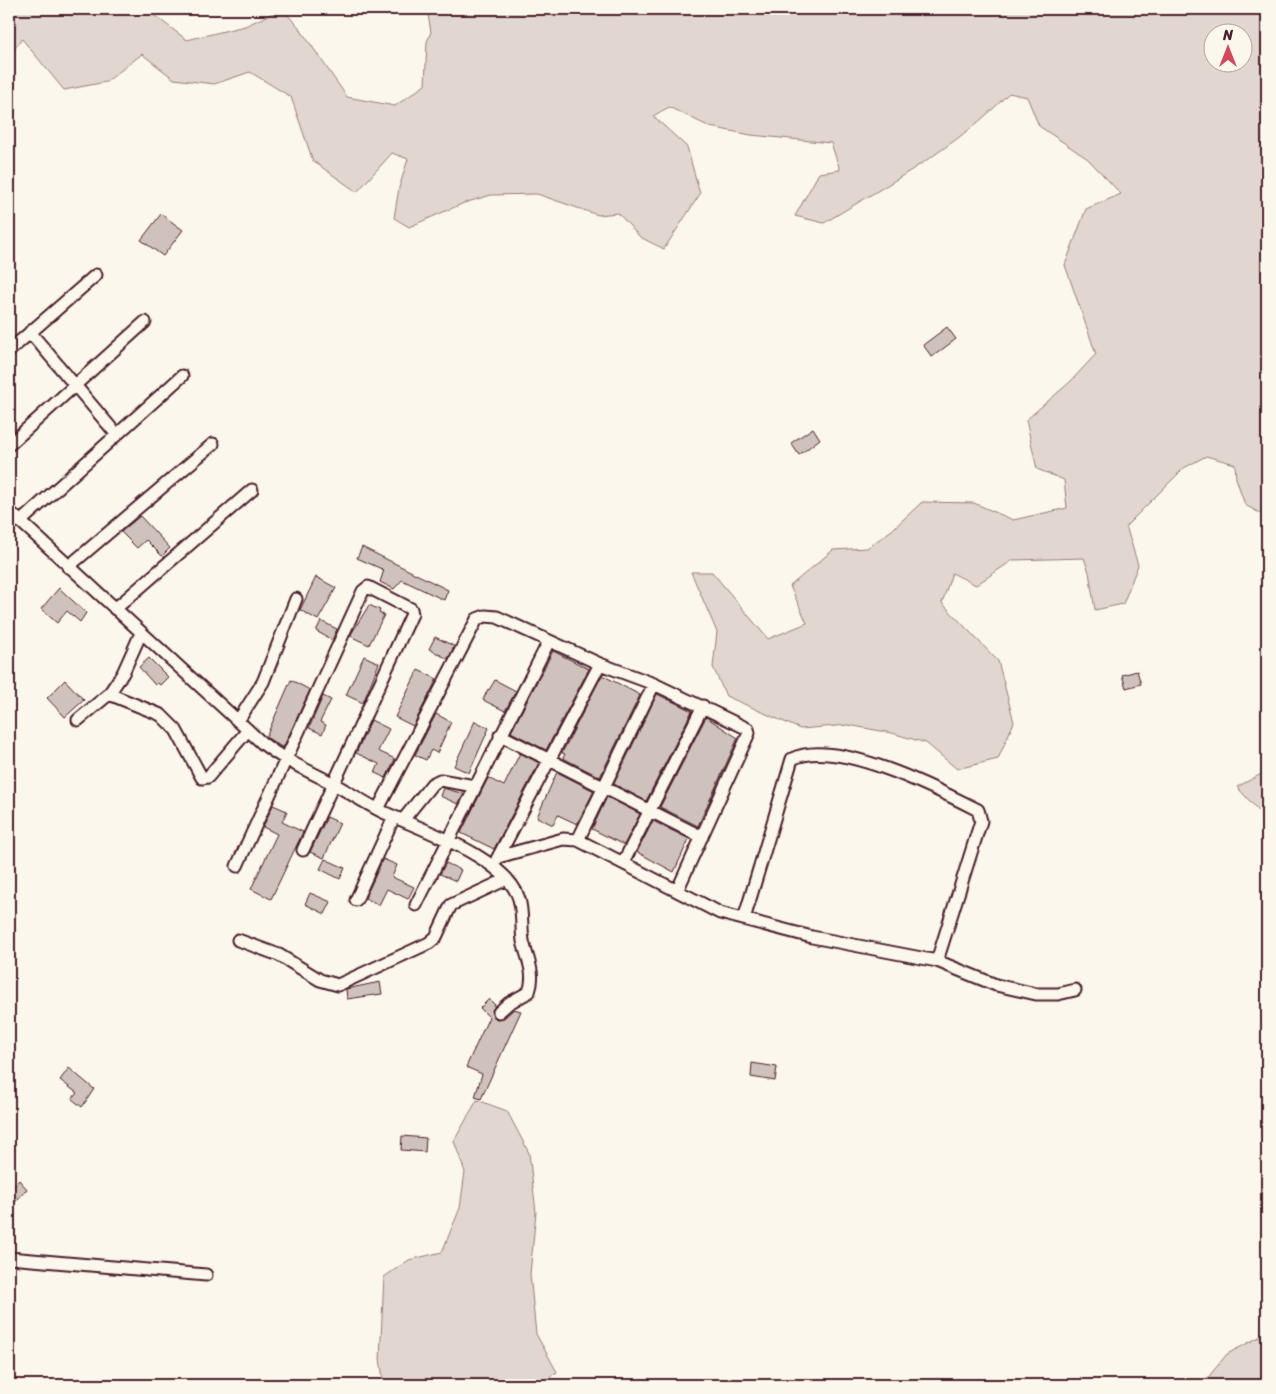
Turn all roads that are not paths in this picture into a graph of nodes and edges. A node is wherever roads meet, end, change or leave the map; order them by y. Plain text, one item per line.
1 (96, 275) dead end
2 (145, 322) dead end
3 (30, 332) junction
4 (9, 351) edge
5 (182, 376) dead end
6 (76, 384) junction
7 (117, 435) junction
8 (214, 444) dead end
9 (9, 445) edge
10 (252, 490) dead end
11 (9, 511) edge
12 (20, 522) junction
13 (68, 567) junction
14 (296, 599) dead end
15 (115, 609) junction
16 (141, 633) junction
17 (548, 641) junction
18 (600, 664) junction
19 (654, 684) junction
20 (108, 694) junction
21 (703, 706) junction
22 (78, 720) dead end
23 (238, 721) junction
24 (248, 730) junction
25 (500, 735) junction
26 (284, 760) junction
27 (550, 761) junction
28 (334, 784) junction
29 (475, 786) junction
30 (604, 789) junction
31 (378, 809) junction
32 (650, 810) junction
33 (398, 819) junction
34 (702, 837) junction
35 (448, 838) junction
36 (578, 840) junction
37 (302, 850) dead end
38 (495, 862) junction
39 (623, 863) junction
40 (236, 866) dead end
41 (507, 880) junction
42 (677, 890) junction
43 (356, 900) dead end
44 (416, 906) dead end
45 (744, 919) junction
46 (238, 940) dead end
47 (937, 962) junction
48 (1075, 990) dead end
49 (499, 1012) dead end
50 (9, 1258) edge
51 (206, 1275) dead end

1 - 3 street
2 - 6 street
3 - 4 street
3 - 6 street
5 - 7 street
6 - 7 street
6 - 9 street
7 - 12 street
8 - 13 street
10 - 15 street
11 - 12 street
12 - 13 street
13 - 15 street
14 - 23 street
15 - 16 street
16 - 20 street
16 - 23 street
17 - 18 street
17 - 25 street
17 - 31 street
18 - 19 street
18 - 27 street
19 - 21 street
19 - 30 street
20 - 22 street
20 - 24 street
21 - 32 street
21 - 34 street
23 - 24 street
24 - 26 street
25 - 27 street
25 - 29 street
26 - 28 street
26 - 28 street
26 - 40 street
27 - 30 street
27 - 38 street
28 - 31 street
28 - 37 street
29 - 33 street
29 - 35 street
30 - 32 street
30 - 36 street
31 - 33 street
32 - 34 street
32 - 39 street
33 - 35 street
33 - 43 street
34 - 42 street
35 - 38 street
35 - 44 street
36 - 38 street
36 - 39 street
38 - 41 street
39 - 42 street
41 - 46 street
41 - 49 street
42 - 45 street
45 - 47 street
45 - 47 street
47 - 48 street
50 - 51 street

